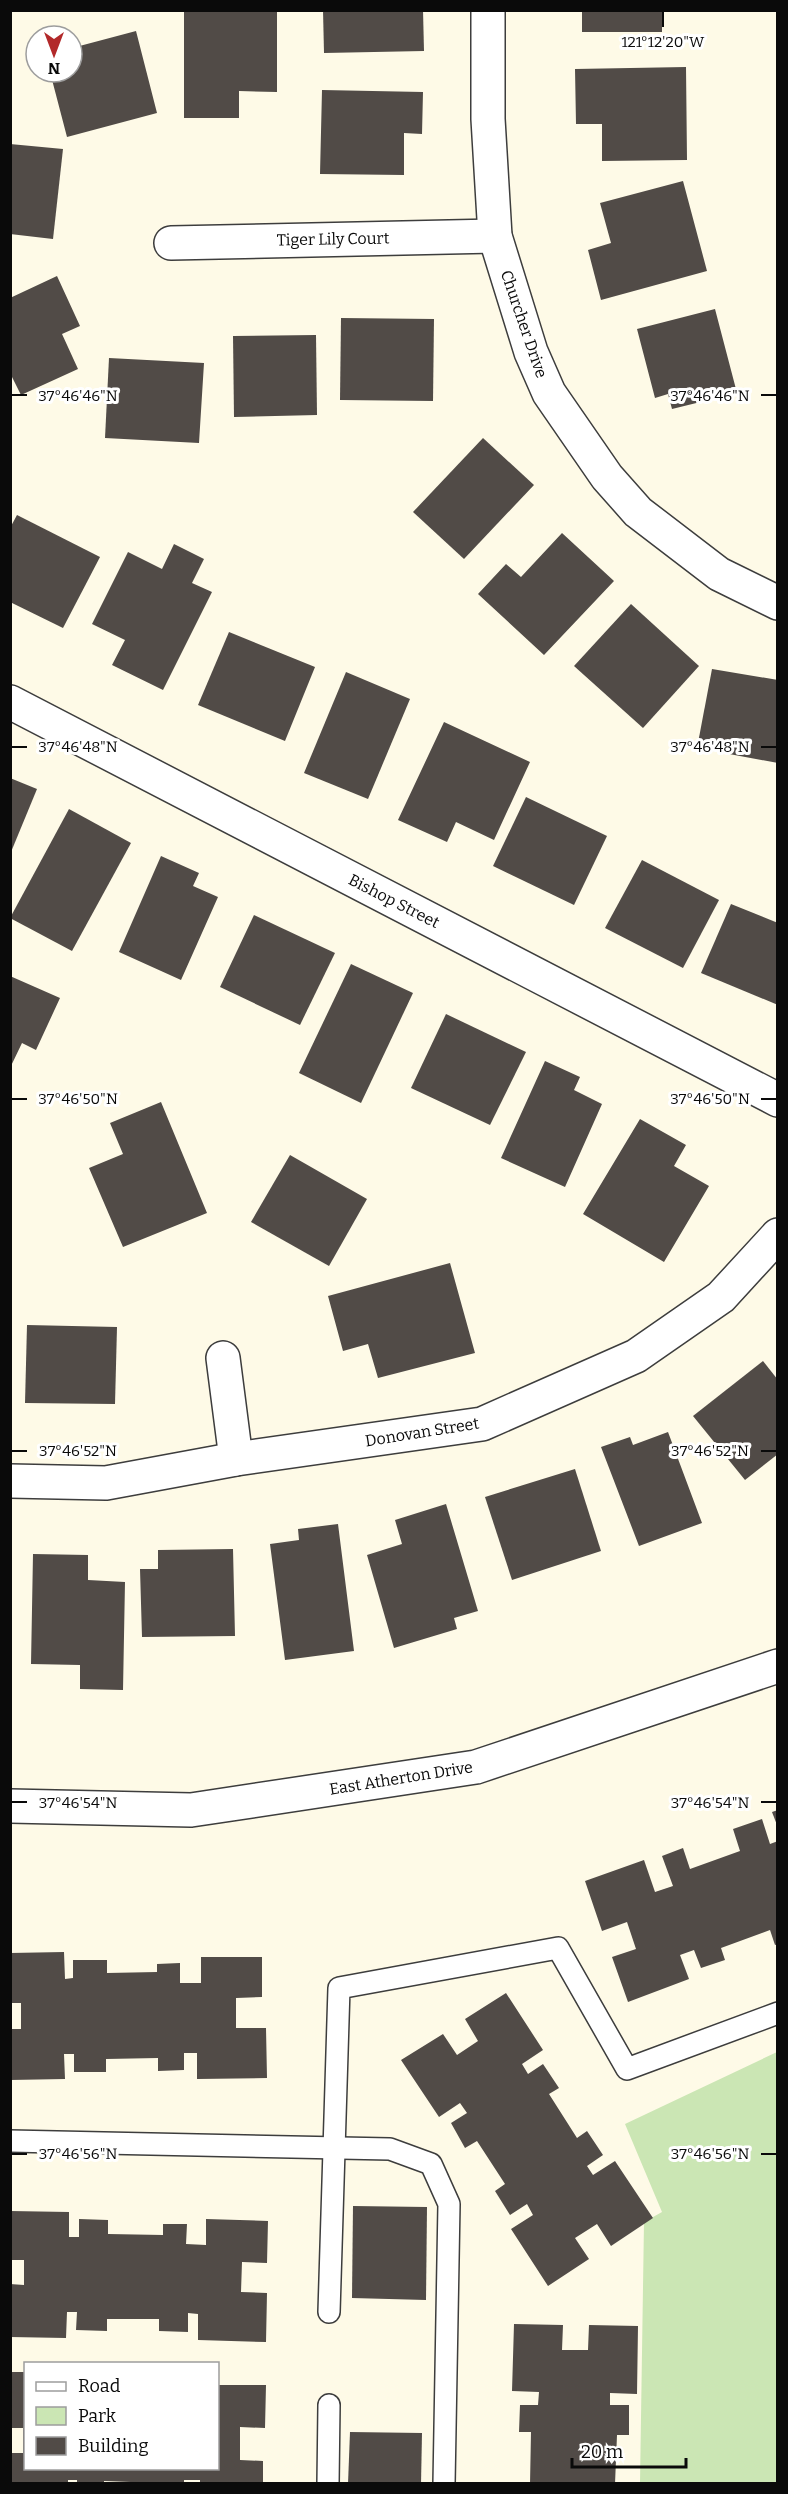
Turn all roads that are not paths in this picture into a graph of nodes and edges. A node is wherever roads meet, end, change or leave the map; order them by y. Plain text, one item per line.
1 (488, 10) edge
2 (495, 236) junction
3 (171, 243) dead end
4 (777, 603) edge
5 (10, 702) edge
6 (777, 1100) edge
7 (777, 1236) edge
8 (223, 1358) dead end
9 (236, 1459) junction
10 (10, 1481) edge
11 (777, 1666) edge
12 (10, 1806) edge
13 (777, 2013) edge
14 (10, 2141) edge
15 (333, 2148) junction
16 (329, 2312) dead end
17 (329, 2405) dead end
18 (328, 2484) edge
19 (444, 2484) edge

1 - 2 street, Churcher Drive
2 - 3 street, Tiger Lily Court
2 - 4 street, Churcher Drive
5 - 6 street, Bishop Street
7 - 9 street, Donovan Street
8 - 9 street
9 - 10 street, Donovan Street
11 - 12 street, East Atherton Drive
13 - 15 lane
14 - 15 lane
15 - 16 lane
15 - 19 lane
17 - 18 lane

